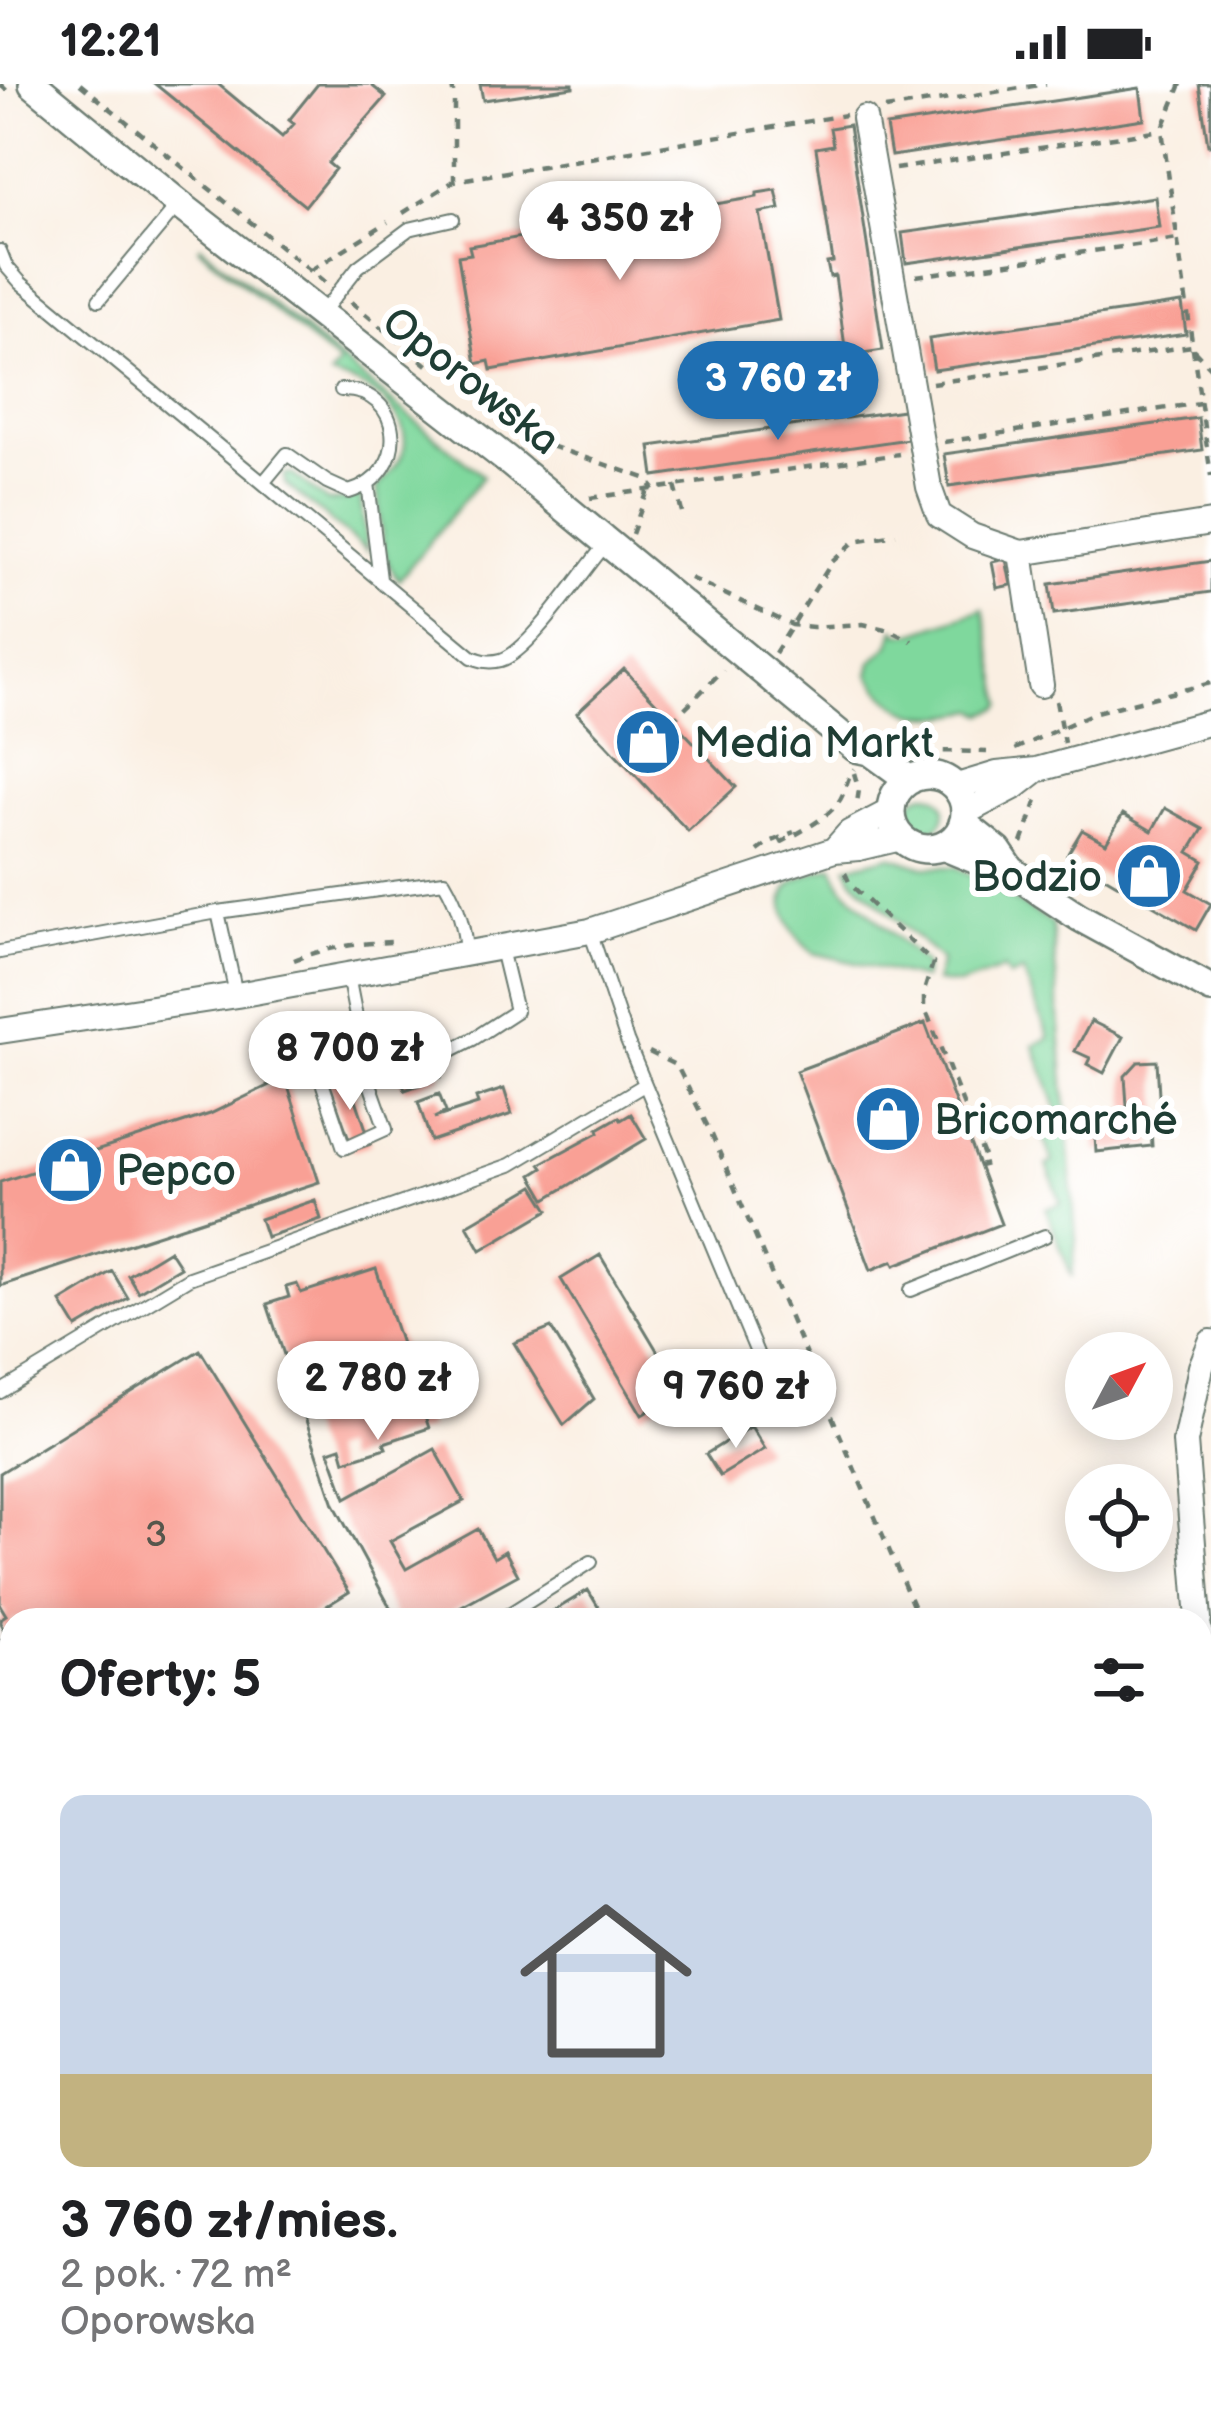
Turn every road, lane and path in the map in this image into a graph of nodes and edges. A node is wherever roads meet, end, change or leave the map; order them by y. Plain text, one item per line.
1 (32, 84) edge
2 (452, 84) edge
3 (1046, 84) edge
4 (1180, 84) edge
5 (862, 114) junction
6 (1162, 130) junction
7 (891, 178) dead end
8 (454, 181) junction
9 (179, 204) junction
10 (453, 219) dead end
11 (1178, 239) junction
12 (0, 251) edge
13 (309, 271) dead end
14 (912, 288) dead end
15 (99, 300) dead end
16 (321, 314) junction
17 (1193, 348) junction
18 (1211, 368) edge
19 (924, 380) dead end
20 (932, 383) junction
21 (341, 390) dead end
22 (934, 394) dead end
23 (1200, 404) junction
24 (1211, 405) edge
25 (932, 443) dead end
26 (527, 450) dead end
27 (911, 452) dead end
28 (1211, 476) edge
29 (263, 483) junction
30 (368, 483) junction
31 (675, 486) junction
32 (651, 489) junction
33 (584, 499) dead end
34 (682, 512) dead end
35 (1211, 523) edge
36 (896, 534) dead end
37 (619, 541) junction
38 (1021, 553) junction
39 (680, 573) dead end
40 (380, 580) junction
41 (792, 625) junction
42 (912, 640) dead end
43 (772, 658) dead end
44 (728, 663) dead end
45 (1211, 682) edge
46 (1048, 685) joint
47 (672, 721) dead end
48 (1211, 722) edge
49 (1060, 731) junction
50 (987, 752) dead end
51 (862, 753) junction
52 (1039, 764) junction
53 (902, 798) junction
54 (960, 798) junction
55 (795, 834) junction
56 (805, 840) dead end
57 (781, 843) dead end
58 (943, 846) junction
59 (753, 854) dead end
60 (1015, 861) junction
61 (218, 912) junction
62 (590, 932) junction
63 (500, 949) junction
64 (0, 952) edge
65 (466, 955) junction
66 (348, 976) junction
67 (1211, 989) edge
68 (237, 995) junction
69 (358, 1028) junction
70 (0, 1031) edge
71 (627, 1041) junction
72 (368, 1078) junction
73 (644, 1085) junction
74 (1045, 1236) dead end
75 (911, 1290) dead end
76 (1211, 1342) edge
77 (758, 1353) dead end
78 (0, 1392) edge
79 (591, 1562) dead end
80 (519, 1608) edge
81 (915, 1608) edge
82 (1198, 1608) edge

1 - 9 street, Oporowska
2 - 8 path
3 - 5 path
4 - 6 path
5 - 8 path
5 - 38 street
6 - 7 path
6 - 11 path
8 - 13 path
9 - 15 lane
9 - 16 street, Oporowska
10 - 16 lane
11 - 14 path
11 - 17 path
12 - 29 lane
16 - 37 street, Oporowska
17 - 18 path
17 - 20 path
17 - 23 path
19 - 20 path
20 - 22 path
21 - 30 lane
23 - 24 path
23 - 25 path
23 - 28 path
26 - 32 path
27 - 31 path
29 - 30 lane
29 - 40 lane
30 - 40 lane
31 - 32 path
31 - 34 path
32 - 33 path
32 - 37 path
35 - 38 street
36 - 41 path
37 - 40 lane
37 - 51 street, Oporowska
38 - 46 street
39 - 41 path
41 - 42 path
41 - 43 path
44 - 47 path
45 - 49 path
46 - 49 path
48 - 52 street
49 - 52 path
49 - 52 path
50 - 51 path
51 - 53 street, Oporowska
51 - 55 path
52 - 54 street
52 - 60 path
53 - 54 street
53 - 54 path
53 - 58 street
53 - 62 street
54 - 58 street
54 - 60 street
55 - 56 path
55 - 57 path
55 - 59 path
58 - 60 street
60 - 67 street
61 - 64 lane
61 - 65 lane
61 - 68 lane
62 - 63 street
62 - 71 lane
63 - 65 street
63 - 72 lane
65 - 66 street
66 - 68 street
66 - 69 lane
68 - 70 street
69 - 72 lane
69 - 72 lane
71 - 73 lane
71 - 81 path
73 - 77 lane
73 - 78 lane
74 - 75 lane
76 - 82 street
79 - 80 lane

